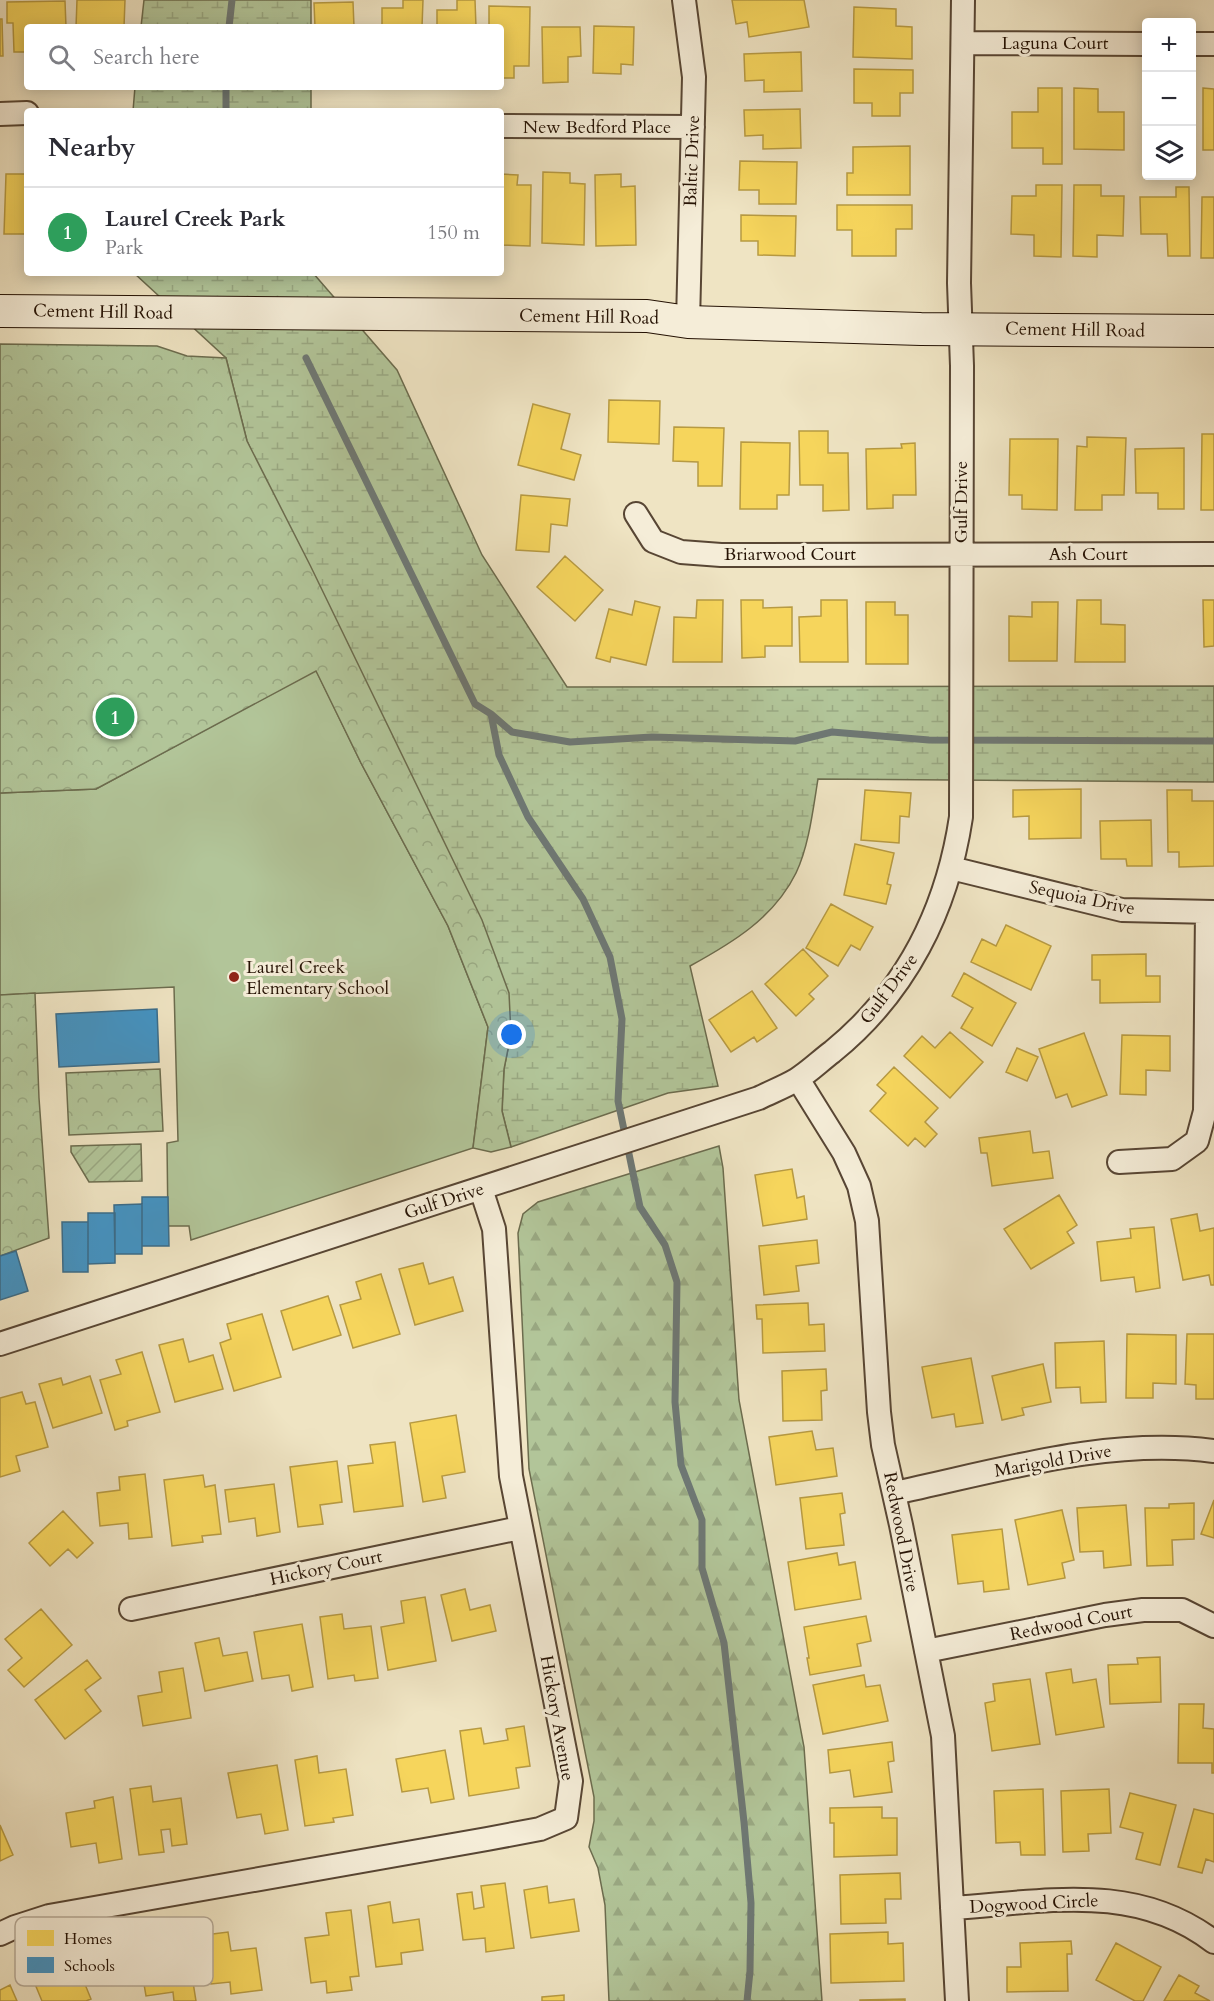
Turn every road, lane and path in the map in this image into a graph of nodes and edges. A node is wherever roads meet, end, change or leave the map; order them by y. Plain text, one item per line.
1 (684, 0) edge
2 (963, 0) edge
3 (963, 43) junction
4 (1142, 44) edge
5 (1196, 44) edge
6 (1214, 44) edge
7 (24, 113) edge
8 (0, 114) edge
9 (504, 126) edge
10 (693, 127) junction
11 (0, 310) edge
12 (688, 322) junction
13 (961, 329) junction
14 (1214, 331) edge
15 (636, 514) dead end
16 (961, 554) junction
17 (1214, 554) edge
18 (951, 868) junction
19 (1210, 912) edge
20 (798, 1079) junction
21 (1119, 1162) dead end
22 (481, 1189) junction
23 (0, 1344) edge
24 (1214, 1451) edge
25 (894, 1493) junction
26 (520, 1527) junction
27 (131, 1609) dead end
28 (1214, 1626) edge
29 (926, 1651) junction
30 (952, 1908) junction
31 (46, 1917) edge
32 (15, 1926) edge
33 (0, 1934) edge
34 (1214, 1942) edge
35 (957, 2001) edge

1 - 10 street, Baltic Drive
2 - 3 street, Gulf Drive
3 - 4 street, Laguna Court
3 - 13 street, Gulf Drive
5 - 6 street
7 - 8 street
9 - 10 street, New Bedford Place
10 - 12 street, Baltic Drive
11 - 12 street, Cement Hill Road
12 - 13 street, Cement Hill Road
13 - 14 street, Cement Hill Road
13 - 16 street, Gulf Drive
15 - 16 street, Briarwood Court
16 - 17 street, Ash Court
16 - 18 street, Gulf Drive
18 - 19 street, Sequoia Drive
18 - 20 street, Gulf Drive
19 - 21 street
20 - 22 street, Gulf Drive
20 - 25 street, Redwood Drive
22 - 23 street, Gulf Drive
22 - 26 street, Hickory Avenue
24 - 25 street, Marigold Drive
25 - 29 street, Redwood Drive
26 - 27 street, Hickory Court
26 - 31 street, Hickory Avenue
28 - 29 street, Redwood Court
29 - 30 street, Redwood Drive
30 - 34 street, Dogwood Circle
30 - 35 street, Redwood Drive
32 - 33 street, Hickory Avenue

